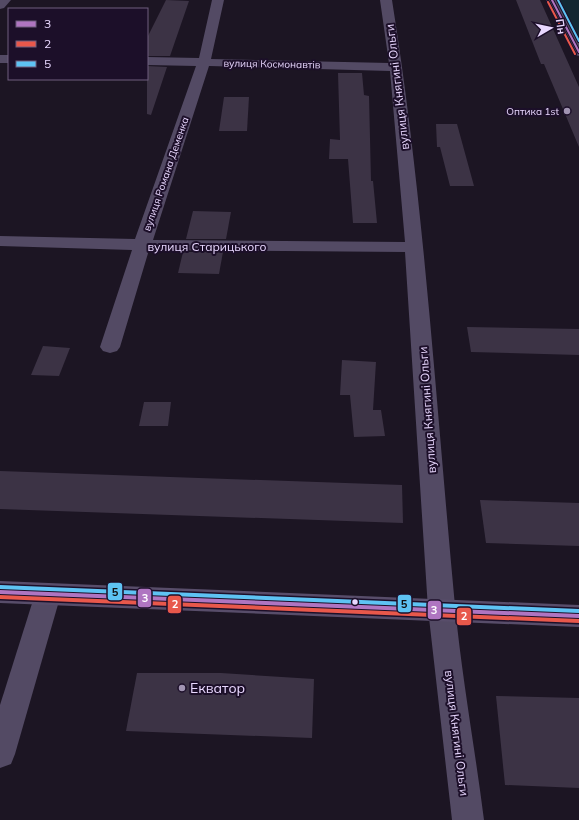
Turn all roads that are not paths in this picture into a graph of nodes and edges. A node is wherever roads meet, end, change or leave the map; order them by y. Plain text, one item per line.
1 (5, 0) edge
2 (218, 0) edge
3 (386, 0) edge
4 (552, 0) edge
5 (0, 6) edge
6 (579, 52) edge
7 (148, 61) edge
8 (204, 62) junction
9 (396, 67) junction
10 (0, 241) edge
11 (142, 245) junction
12 (414, 247) junction
13 (110, 347) dead end
14 (0, 592) edge
15 (48, 594) junction
16 (442, 609) junction
17 (579, 616) edge
18 (0, 754) edge
19 (468, 820) edge

1 - 5 street
2 - 8 street, вулиця Романа Деменка
3 - 9 street, вулиця Княгині Ольги
4 - 6 street
7 - 8 street, вулиця Космонавтів
8 - 9 street, вулиця Космонавтів
8 - 11 street, вулиця Романа Деменка
9 - 12 street, вулиця Княгині Ольги
10 - 11 street, вулиця Старицького
11 - 12 street, вулиця Старицького
11 - 13 street, вулиця Романа Деменка
12 - 16 street, вулиця Княгині Ольги
14 - 15 main road
15 - 16 main road
15 - 18 street
16 - 17 main road
16 - 19 street, вулиця Княгині Ольги

